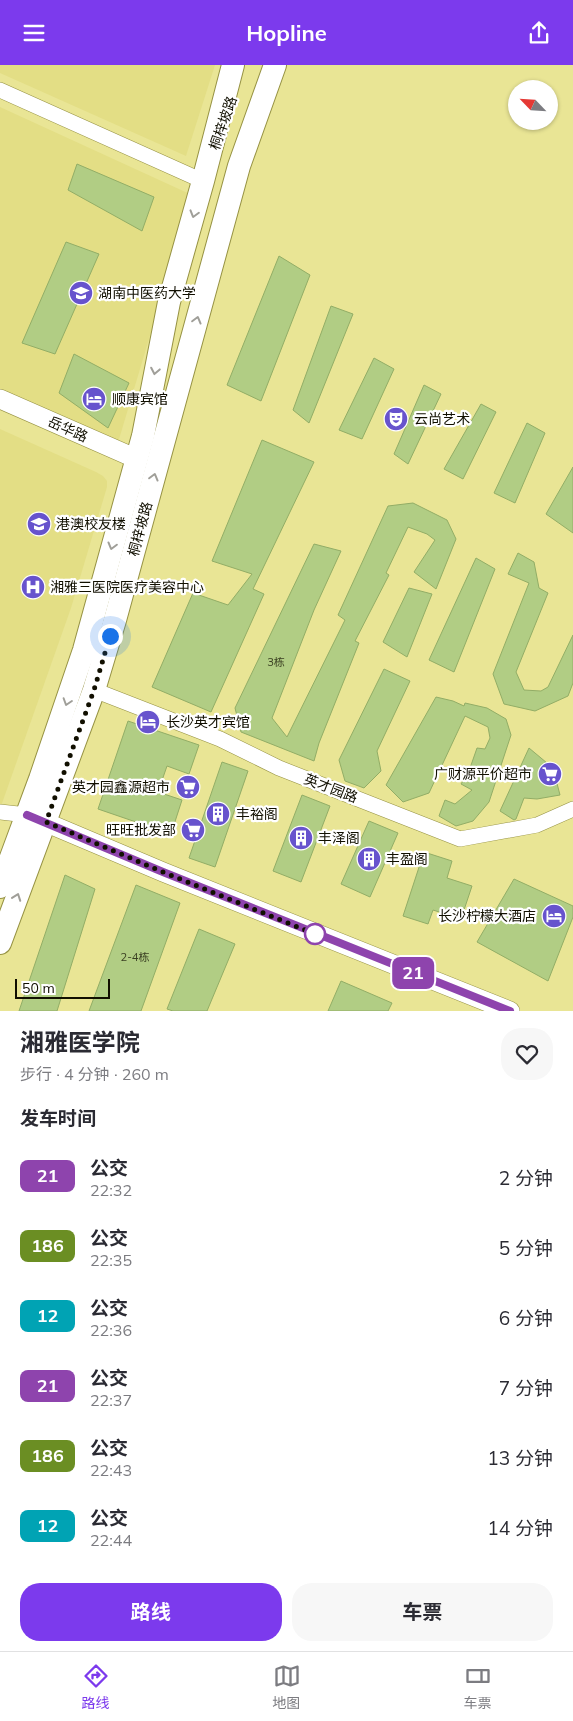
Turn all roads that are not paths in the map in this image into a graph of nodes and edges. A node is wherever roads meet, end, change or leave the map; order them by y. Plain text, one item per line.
1 (233, 65) edge
2 (242, 65) edge
3 (266, 65) edge
4 (275, 65) edge
5 (0, 90) edge
6 (239, 166) junction
7 (203, 181) junction
8 (0, 399) edge
9 (136, 459) junction
10 (94, 690) junction
11 (573, 809) edge
12 (0, 812) edge
13 (36, 819) junction
14 (0, 887) edge
15 (0, 943) edge
16 (510, 1011) edge

1 - 7 main road, 桐梓坡路
2 - 7 main road, 桐梓坡路
3 - 6 main road, 桐梓坡路
4 - 6 main road, 桐梓坡路
5 - 7 street
10 -> 6 main road, 桐梓坡路
7 -> 9 main road, 桐梓坡路
8 - 9 street, 岳华路
9 -> 13 main road, 桐梓坡路
10 - 11 street, 英才园路
10 - 13 main road, 桐梓坡路
12 - 13 street
13 - 14 main road, 桐梓坡路
15 -> 13 main road, 桐梓坡路
13 - 16 street

